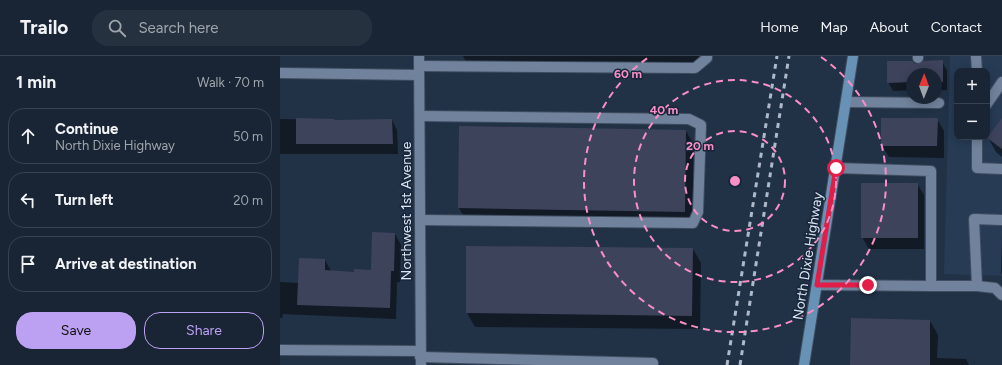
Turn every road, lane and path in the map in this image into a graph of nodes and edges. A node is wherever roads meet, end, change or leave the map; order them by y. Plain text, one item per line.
1 (707, 56) edge
2 (853, 56) edge
3 (976, 56) edge
4 (419, 66) edge
5 (976, 68) edge
6 (280, 73) edge
7 (1002, 82) edge
8 (990, 100) edge
9 (846, 102) junction
10 (906, 103) edge
11 (420, 116) junction
12 (977, 140) edge
13 (836, 168) junction
14 (1002, 169) edge
15 (420, 220) junction
16 (1002, 220) edge
17 (817, 285) junction
18 (932, 286) junction
19 (977, 286) junction
20 (1002, 295) edge
21 (280, 350) edge
22 (420, 358) edge
23 (653, 363) dead end
24 (804, 365) edge

1 - 4 street
2 - 9 main road, North Dixie Highway
3 - 5 street
4 - 6 street
4 - 11 street, Northwest 1st Avenue
7 - 8 street
9 - 10 street
9 - 13 main road, North Dixie Highway
11 - 15 street, Northwest 1st Avenue
11 - 15 street
12 - 14 street
13 - 17 main road, North Dixie Highway
13 - 18 street
15 - 22 street, Northwest 1st Avenue
16 - 19 street
17 - 18 street
17 - 24 main road, North Dixie Highway
18 - 19 street
19 - 20 street
21 - 22 street
22 - 23 street

